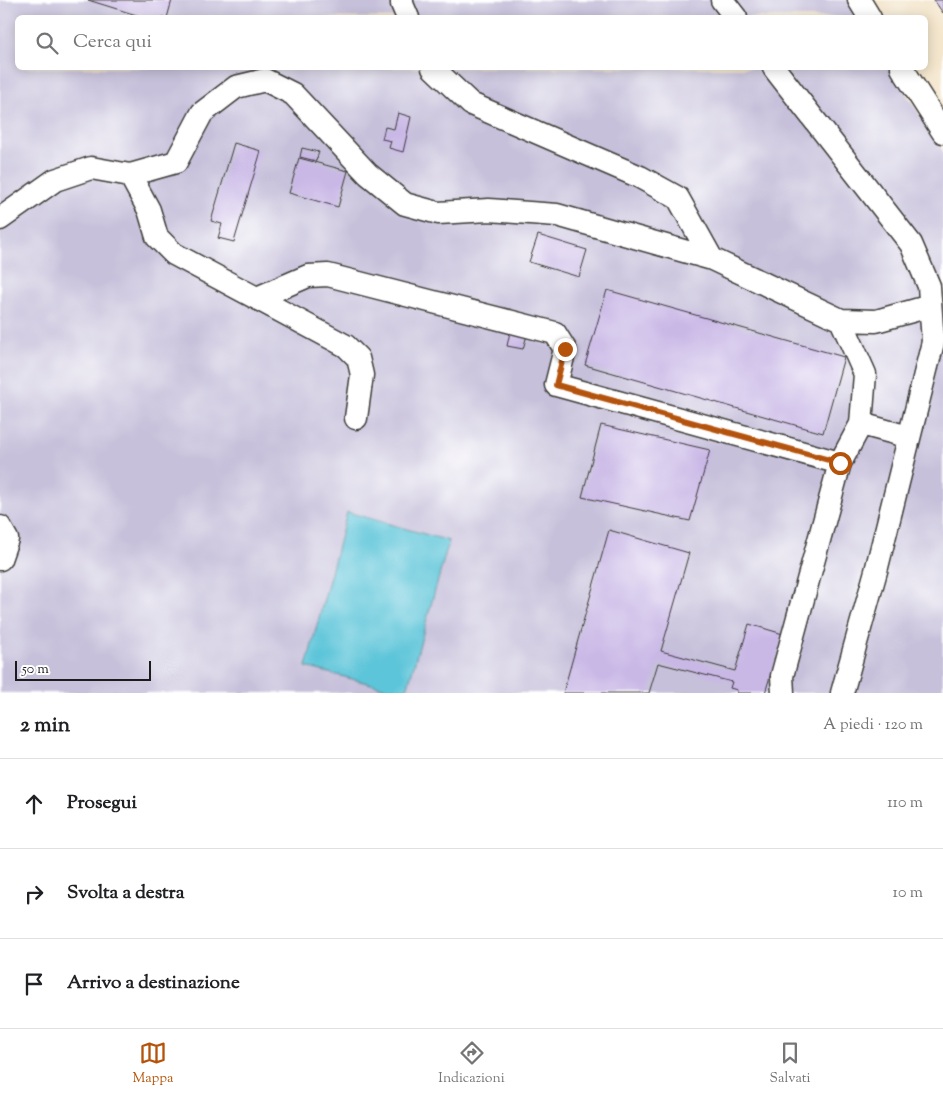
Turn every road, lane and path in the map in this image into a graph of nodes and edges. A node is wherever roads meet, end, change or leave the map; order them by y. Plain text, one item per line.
1 (402, 0) edge
2 (722, 0) edge
3 (859, 0) edge
4 (407, 15) edge
5 (734, 15) edge
6 (868, 15) edge
7 (435, 70) edge
8 (776, 70) edge
9 (903, 70) edge
10 (943, 132) edge
11 (130, 175) junction
12 (0, 219) edge
13 (712, 260) junction
14 (258, 298) junction
15 (930, 306) junction
16 (841, 320) junction
17 (356, 418) dead end
18 (861, 424) junction
19 (909, 437) junction
20 (840, 463) junction
21 (0, 527) edge
22 (0, 559) edge
23 (783, 693) edge
24 (842, 693) edge

1 - 4 street
2 - 5 street
3 - 6 street
7 - 13 street
8 - 15 street
9 - 10 street
11 - 12 street
11 - 13 street
11 - 14 street
13 - 16 street
14 - 17 street
14 - 20 street
15 - 16 street
15 - 19 street
16 - 18 street
18 - 19 street
18 - 20 street
19 - 24 street
20 - 23 street
21 - 22 street

